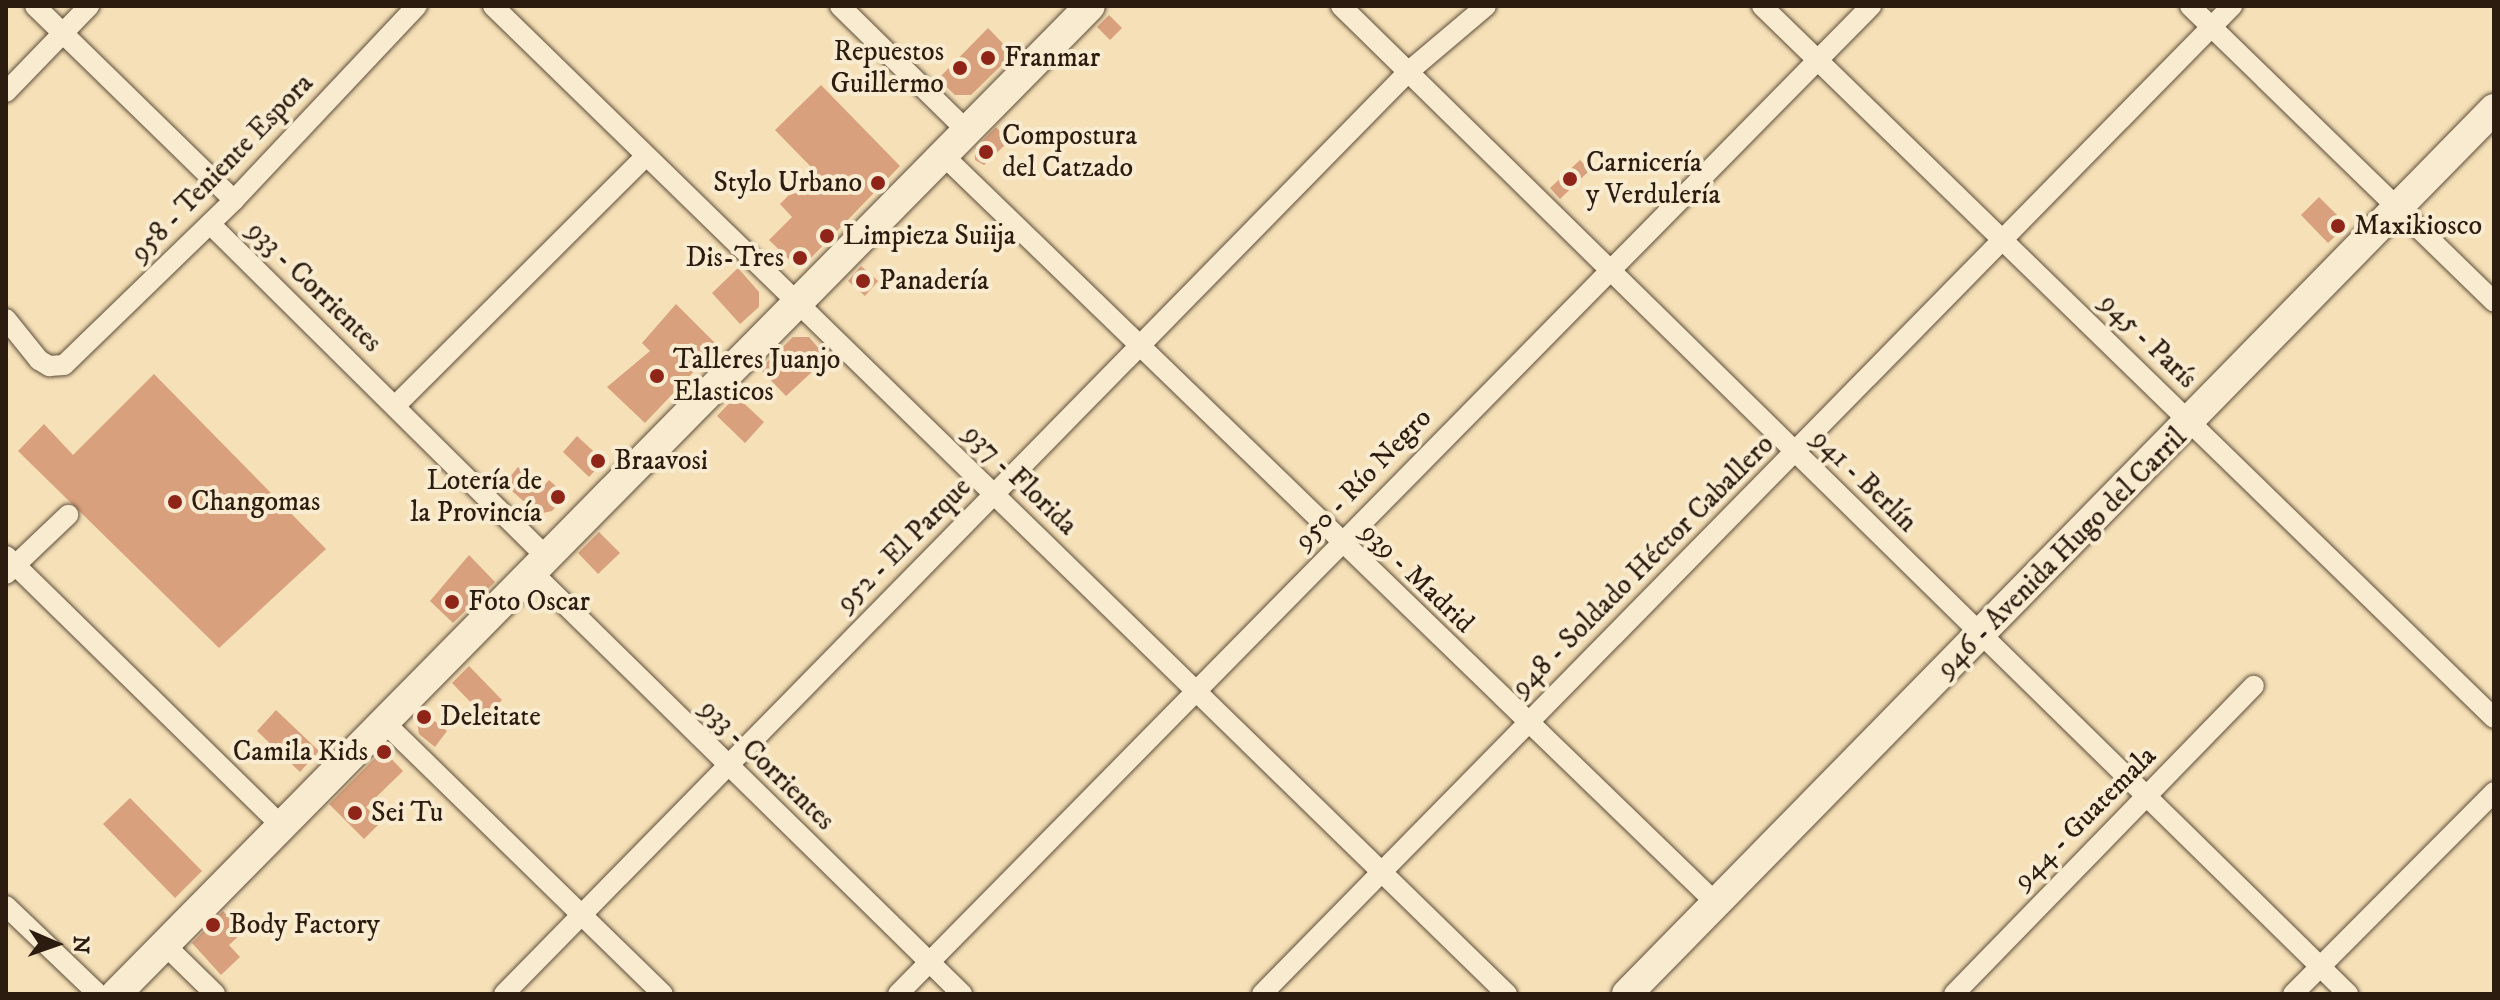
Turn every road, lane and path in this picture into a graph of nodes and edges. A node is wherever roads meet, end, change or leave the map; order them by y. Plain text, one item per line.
1 (35, 6) edge
2 (89, 6) edge
3 (417, 6) edge
4 (493, 6) edge
5 (840, 6) edge
6 (1090, 6) edge
7 (1341, 6) edge
8 (1486, 6) edge
9 (1762, 6) edge
10 (1871, 6) edge
11 (2190, 6) edge
12 (2232, 6) edge
13 (2212, 26) junction
14 (62, 33) junction
15 (1817, 60) junction
16 (1408, 72) junction
17 (6, 92) edge
18 (2494, 109) edge
19 (966, 130) junction
20 (646, 156) junction
21 (944, 156) junction
22 (234, 200) junction
23 (2397, 208) junction
24 (210, 224) junction
25 (2003, 239) junction
26 (1610, 268) junction
27 (797, 299) junction
28 (2494, 302) edge
29 (6, 319) edge
30 (1142, 343) junction
31 (395, 406) junction
32 (2191, 422) junction
33 (1796, 455) junction
34 (994, 494) junction
35 (68, 515) dead end
36 (1339, 542) junction
37 (9, 565) edge
38 (542, 567) junction
39 (1982, 634) junction
40 (2254, 686) dead end
41 (1197, 690) junction
42 (2494, 718) edge
43 (1525, 722) junction
44 (385, 723) junction
45 (726, 764) junction
46 (2494, 792) edge
47 (2148, 794) junction
48 (282, 826) junction
49 (1384, 873) junction
50 (1716, 903) junction
51 (6, 906) edge
52 (582, 915) junction
53 (165, 945) junction
54 (929, 962) junction
55 (2320, 966) junction
56 (1954, 992) edge
57 (98, 994) edge
58 (116, 994) edge
59 (215, 994) edge
60 (504, 994) edge
61 (663, 994) edge
62 (898, 994) edge
63 (962, 994) edge
64 (1262, 994) edge
65 (1507, 994) edge
66 (1627, 994) edge
67 (2293, 994) edge
68 (2348, 994) edge

1 - 14 street, 933 - Corrientes
2 - 14 street
3 - 22 street, 958 - Teniente Espora
4 - 20 street, 937 - Florida
5 - 19 street
6 - 19 main road
7 - 16 street, 941 - Berlín
8 - 16 street, 952 - El Parque
9 - 15 street, 945 - París
10 - 15 street, 950 - Río Negro
11 - 13 street
12 - 13 street, 948 - Soldado Héctor Caballero
13 - 23 street
13 - 25 street, 948 - Soldado Héctor Caballero
14 - 17 street
14 - 22 street, 933 - Corrientes
15 - 25 street, 945 - París
15 - 26 street, 950 - Río Negro
16 - 26 street, 941 - Berlín
16 - 30 street, 952 - El Parque
18 - 23 main road, 946 - Avenida Hugo del Carril
19 - 21 main road
20 - 27 street, 937 - Florida
20 - 31 street
21 - 27 main road
21 - 30 street, 939 - Madrid
22 - 24 street, 958 - Teniente Espora
23 - 28 street
23 - 32 main road, 946 - Avenida Hugo del Carril
24 - 29 street, 958 - Teniente Espora
24 - 31 street, 933 - Corrientes
25 - 32 street, 945 - París
25 - 33 street, 948 - Soldado Héctor Caballero
26 - 33 street, 941 - Berlín
26 - 36 street, 950 - Río Negro
27 - 34 street, 937 - Florida
27 - 38 main road
30 - 34 street, 952 - El Parque
30 - 36 street, 939 - Madrid
31 - 38 street, 933 - Corrientes
32 - 39 main road, 946 - Avenida Hugo del Carril
32 - 42 street, 945 - París
33 - 39 street, 941 - Berlín
33 - 43 street, 948 - Soldado Héctor Caballero
34 - 41 street, 937 - Florida
34 - 45 street, 952 - El Parque
35 - 37 street
36 - 41 street, 950 - Río Negro
36 - 43 street, 939 - Madrid
37 - 48 street
38 - 44 main road
38 - 45 street, 933 - Corrientes
39 - 47 street, 941 - Berlín
39 - 50 main road, 946 - Avenida Hugo del Carril
40 - 47 street, 944 - Guatemala
41 - 49 street, 937 - Florida
41 - 54 street, 950 - Río Negro
43 - 49 street, 948 - Soldado Héctor Caballero
43 - 50 street, 939 - Madrid
44 - 48 main road
44 - 52 street
45 - 52 street, 952 - El Parque
45 - 54 street, 933 - Corrientes
46 - 55 street
47 - 55 street, 941 - Berlín
47 - 56 street, 944 - Guatemala
48 - 53 main road
49 - 64 street, 948 - Soldado Héctor Caballero
49 - 65 street, 937 - Florida
50 - 66 main road, 946 - Avenida Hugo del Carril
51 - 57 street
52 - 60 street, 952 - El Parque
52 - 61 street
53 - 58 main road
53 - 59 street
54 - 62 street, 950 - Río Negro
54 - 63 street, 933 - Corrientes
55 - 67 street
55 - 68 street, 941 - Berlín

